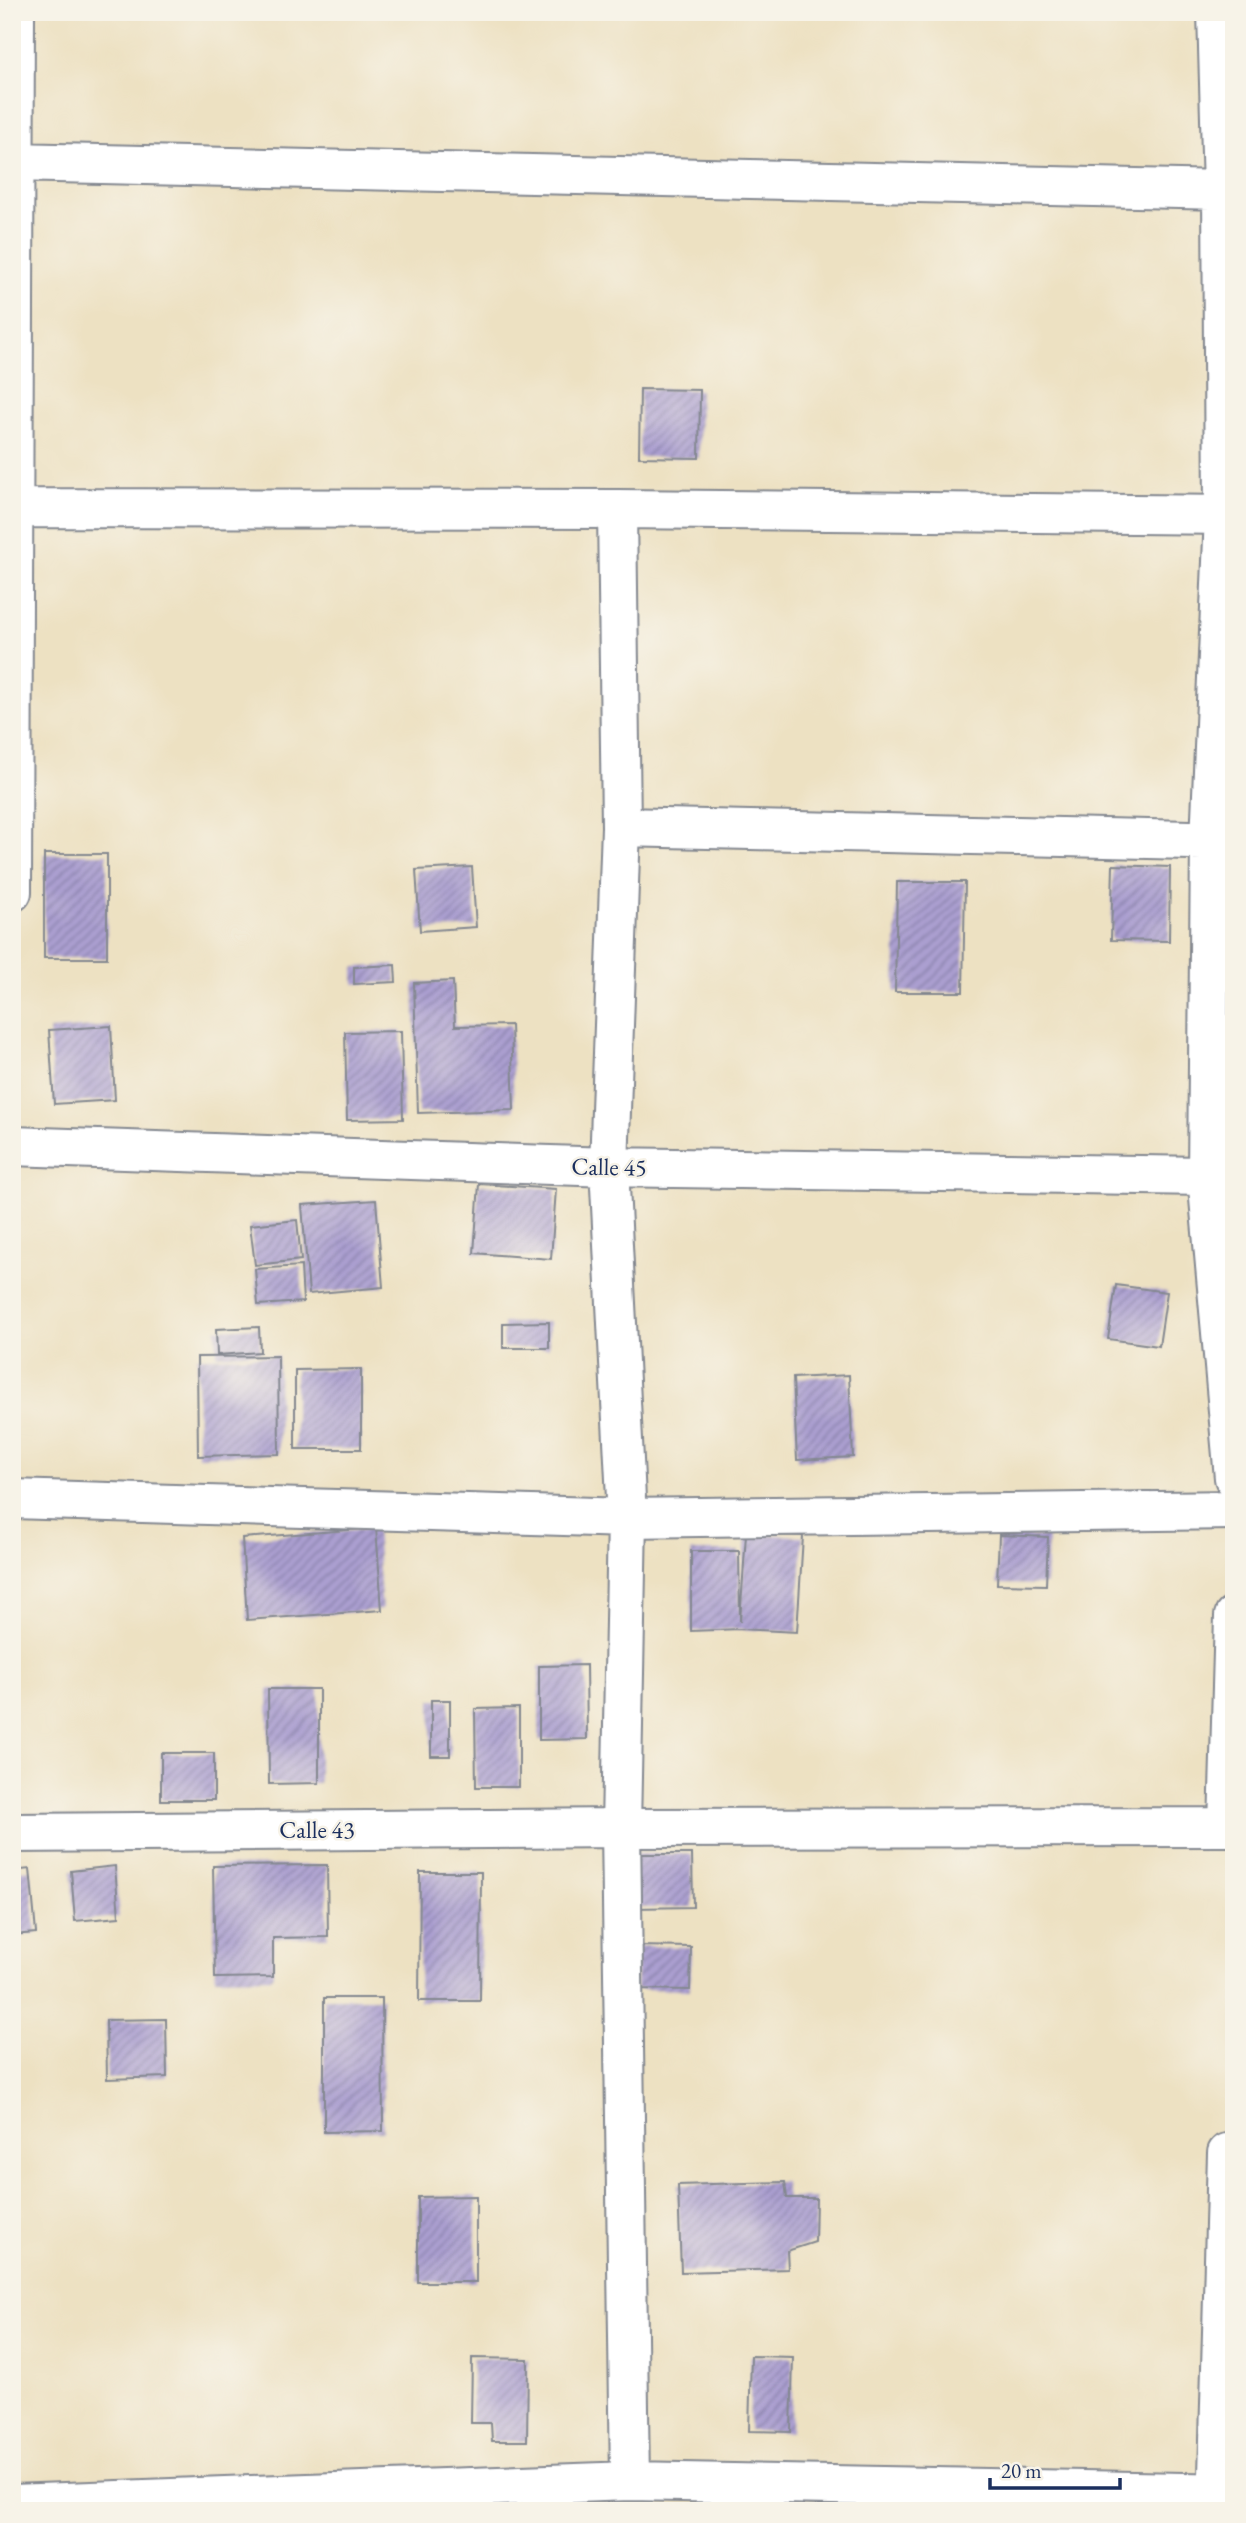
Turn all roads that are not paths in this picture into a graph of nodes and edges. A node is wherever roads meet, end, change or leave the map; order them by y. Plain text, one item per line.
1 (15, 12) edge
2 (1216, 12) edge
3 (13, 162) edge
4 (1222, 191) junction
5 (13, 508) edge
6 (617, 509) junction
7 (1229, 515) edge
8 (621, 828) junction
9 (1222, 841) edge
10 (12, 892) edge
11 (12, 1146) edge
12 (609, 1167) junction
13 (1207, 1176) junction
14 (1234, 1478) edge
15 (12, 1499) edge
16 (1234, 1510) edge
17 (627, 1518) junction
18 (1234, 1616) edge
19 (1231, 1827) edge
20 (621, 1828) junction
21 (12, 1833) edge
22 (1234, 2153) edge
23 (630, 2481) junction
24 (1223, 2499) edge
25 (12, 2504) edge

1 - 3 street
2 - 4 street
3 - 4 street
3 - 5 street
4 - 7 street
5 - 6 street
5 - 10 street
6 - 7 street
6 - 8 street
7 - 9 street
8 - 9 street
8 - 12 street
9 - 13 street
11 - 12 street, Calle 45
12 - 13 street, Calle 45
12 - 17 street
13 - 14 street
15 - 17 street
16 - 17 street
17 - 20 street
18 - 19 street
19 - 20 street, Calle 43
20 - 21 street, Calle 43
20 - 23 street
22 - 24 street
23 - 24 street
23 - 25 street

